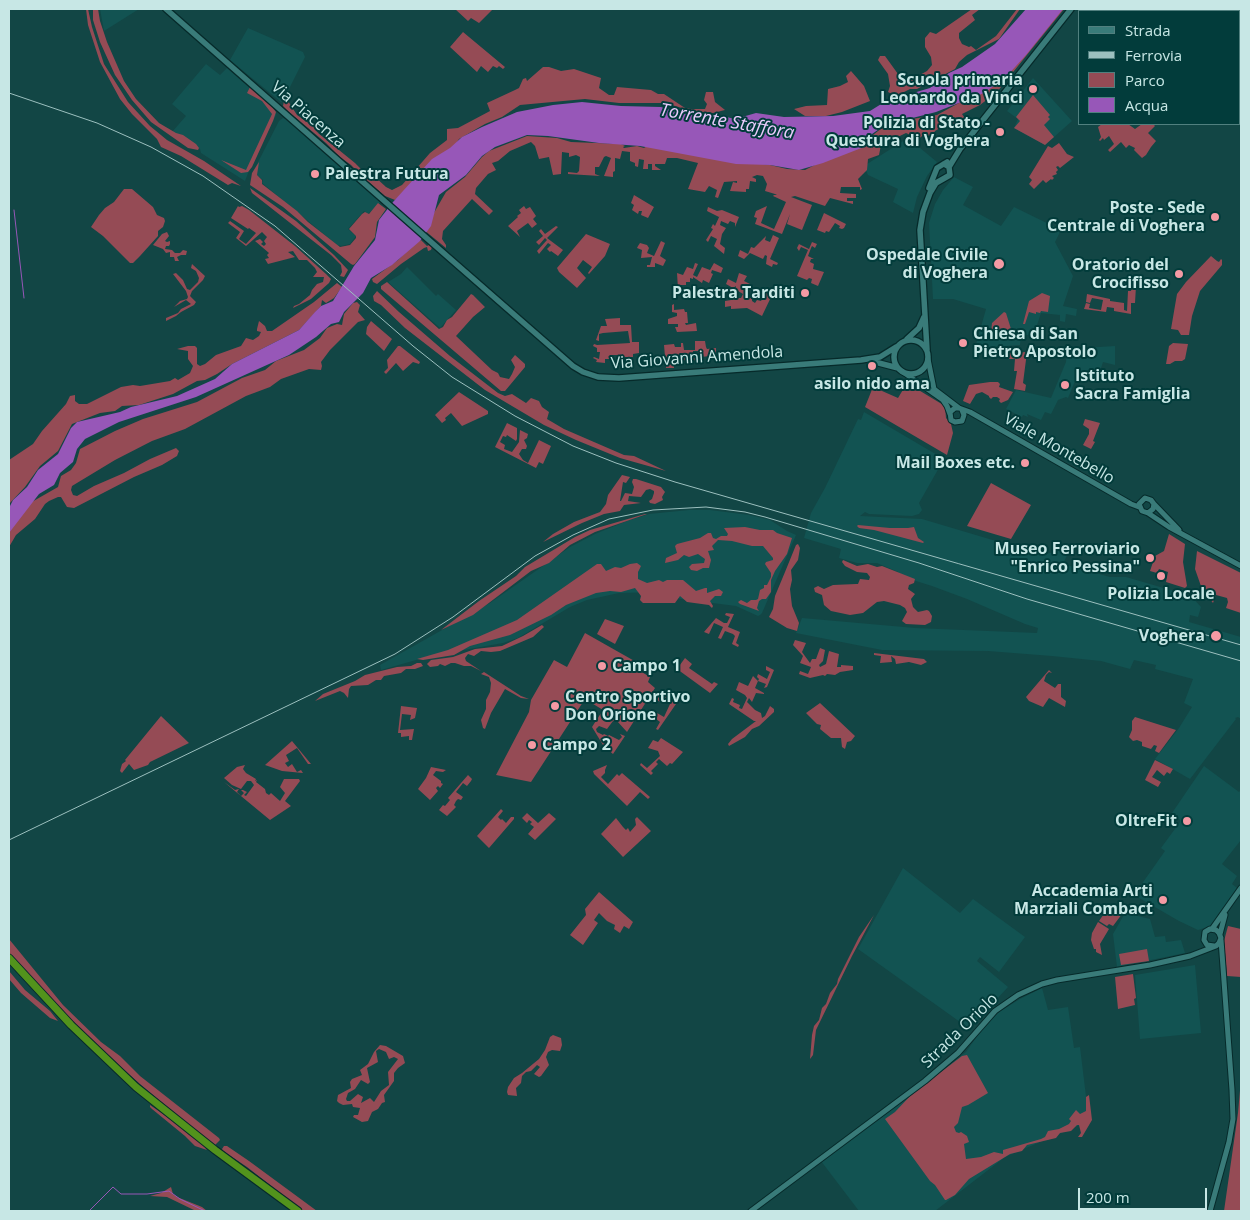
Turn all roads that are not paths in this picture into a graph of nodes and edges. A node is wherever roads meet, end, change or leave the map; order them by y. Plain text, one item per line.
1 (166, 9) edge
2 (1071, 9) edge
3 (949, 168) junction
4 (936, 172) junction
5 (942, 179) junction
6 (432, 243) joint
7 (921, 252) junction
8 (925, 313) junction
9 (904, 340) junction
10 (896, 347) junction
11 (927, 350) junction
12 (928, 359) junction
13 (861, 360) junction
14 (900, 370) junction
15 (961, 409) junction
16 (950, 414) junction
17 (978, 417) junction
18 (964, 418) junction
19 (1154, 504) junction
20 (1140, 505) junction
21 (1148, 513) junction
22 (1161, 522) junction
23 (1170, 522) junction
24 (1186, 535) junction
25 (1241, 566) edge
26 (1241, 888) edge
27 (1232, 901) junction
28 (1212, 929) junction
29 (1220, 936) junction
30 (1204, 942) junction
31 (1215, 946) junction
32 (1192, 955) junction
33 (9, 958) edge
34 (1222, 958) junction
35 (298, 1211) edge
36 (751, 1211) edge
37 (1210, 1211) edge

1 - 6 main road, Via Piacenza
2 - 3 main road
3 - 4 main road
3 - 5 main road
4 - 5 main road
4 - 7 main road
5 - 7 main road
6 - 13 main road, Via Giovanni Amendola
7 - 8 main road
8 - 9 main road
8 - 11 main road
9 - 10 main road
9 - 11 main road
10 - 13 main road, Via Giovanni Amendola
10 - 14 main road
11 - 12 main road
12 - 14 main road
12 - 15 street, Viale Montebello
13 - 14 main road, Via Giovanni Amendola
14 - 16 street
15 - 16 street
15 - 17 street, Viale Montebello
15 - 18 street
16 - 18 street, Viale Montebello
17 - 18 street, Viale Montebello
17 - 20 street, Viale Montebello
19 - 20 street
19 - 21 street
19 - 23 street
20 - 21 street
21 - 22 street
22 - 23 street
22 - 24 street
23 - 24 street
24 - 25 street
26 - 27 street
27 - 28 street
27 - 29 street
28 - 29 street
28 - 30 street
29 - 31 street
29 - 34 street
30 - 31 street
30 - 32 street
31 - 32 street, Strada Oriolo
31 - 34 street
32 - 36 street, Strada Oriolo
33 - 35 highway
34 - 37 street

